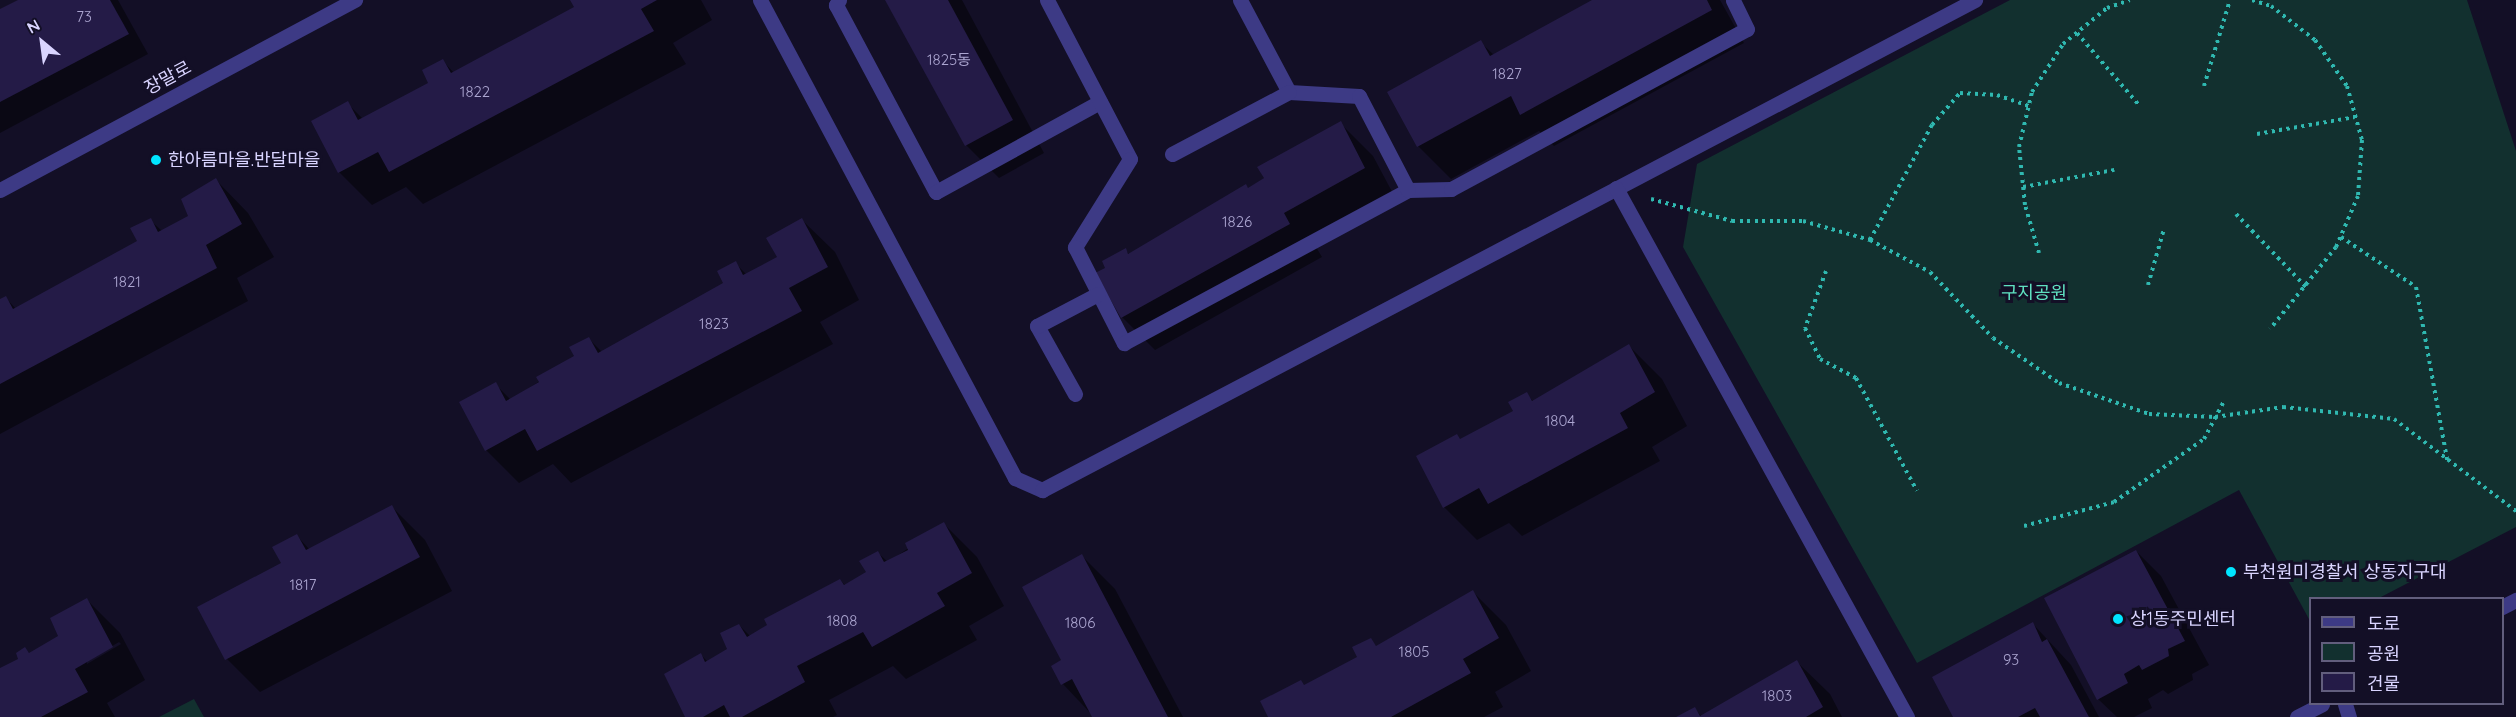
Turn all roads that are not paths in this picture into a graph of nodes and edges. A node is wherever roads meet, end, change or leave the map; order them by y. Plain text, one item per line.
1 (355, 0) edge
2 (760, 0) edge
3 (839, 0) edge
4 (1047, 0) edge
5 (1240, 0) edge
6 (1733, 0) edge
7 (1975, 0) edge
8 (1289, 92) junction
9 (1100, 102) junction
10 (1172, 154) dead end
11 (1616, 188) junction
12 (0, 190) edge
13 (1408, 190) junction
14 (1098, 294) junction
15 (1075, 394) dead end
16 (2320, 705) edge
17 (1907, 717) edge
18 (2296, 717) edge

1 - 12 street, 장말로
2 - 11 street
3 - 9 street
4 - 9 street
5 - 8 street
6 - 13 street
7 - 11 street
8 - 10 street
8 - 13 street
9 - 14 street
11 - 17 street
13 - 14 street
14 - 15 street
16 - 18 street

